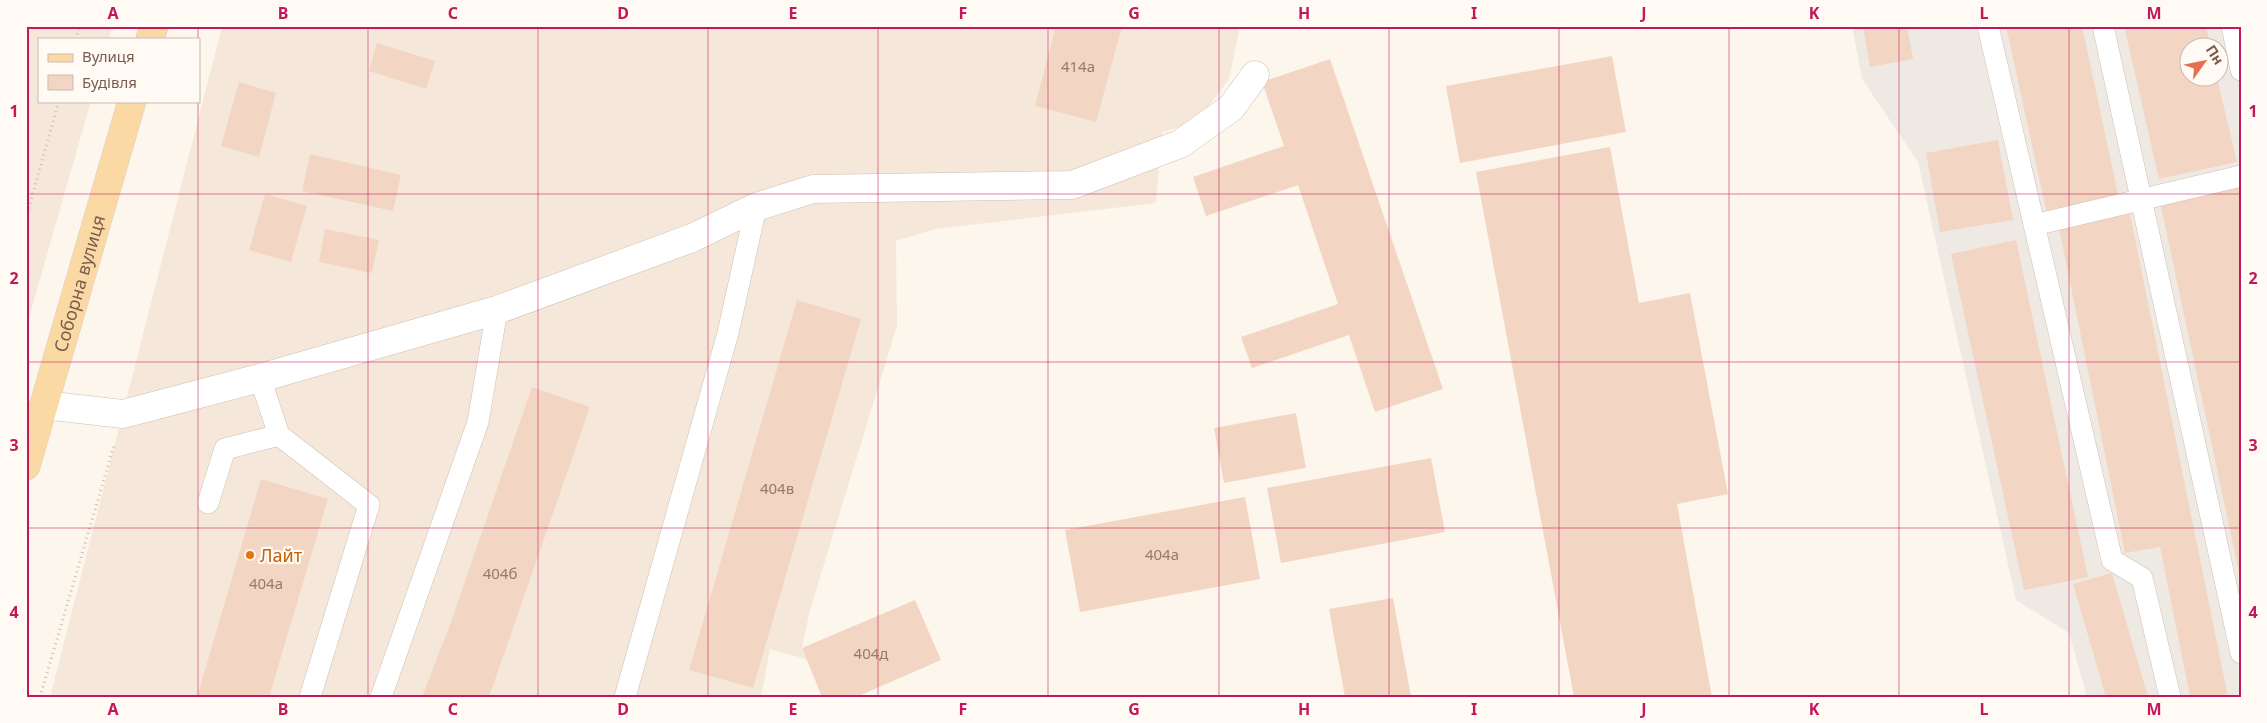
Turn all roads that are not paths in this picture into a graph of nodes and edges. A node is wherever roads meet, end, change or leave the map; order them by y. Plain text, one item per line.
1 (154, 26) edge
2 (1988, 26) edge
3 (2104, 26) edge
4 (2232, 26) edge
5 (150, 38) edge
6 (2241, 70) edge
7 (1255, 75) dead end
8 (132, 102) edge
9 (2241, 176) edge
10 (2142, 200) junction
11 (756, 207) junction
12 (2034, 225) junction
13 (498, 310) junction
14 (260, 378) junction
15 (35, 403) edge
16 (280, 435) junction
17 (26, 466) edge
18 (208, 503) dead end
19 (2241, 653) edge
20 (310, 697) edge
21 (382, 697) edge
22 (625, 697) edge
23 (2170, 697) edge

1 - 5 main road
2 - 12 lane
3 - 10 lane
4 - 6 lane
7 - 11 street
8 - 15 main road, Соборна вулиця
9 - 10 lane
10 - 12 lane
10 - 19 lane
11 - 13 street
11 - 22 lane
12 - 23 lane
13 - 14 street
13 - 21 lane
14 - 15 street
14 - 16 lane
15 - 17 main road, Соборна вулиця
16 - 18 lane
16 - 20 lane

